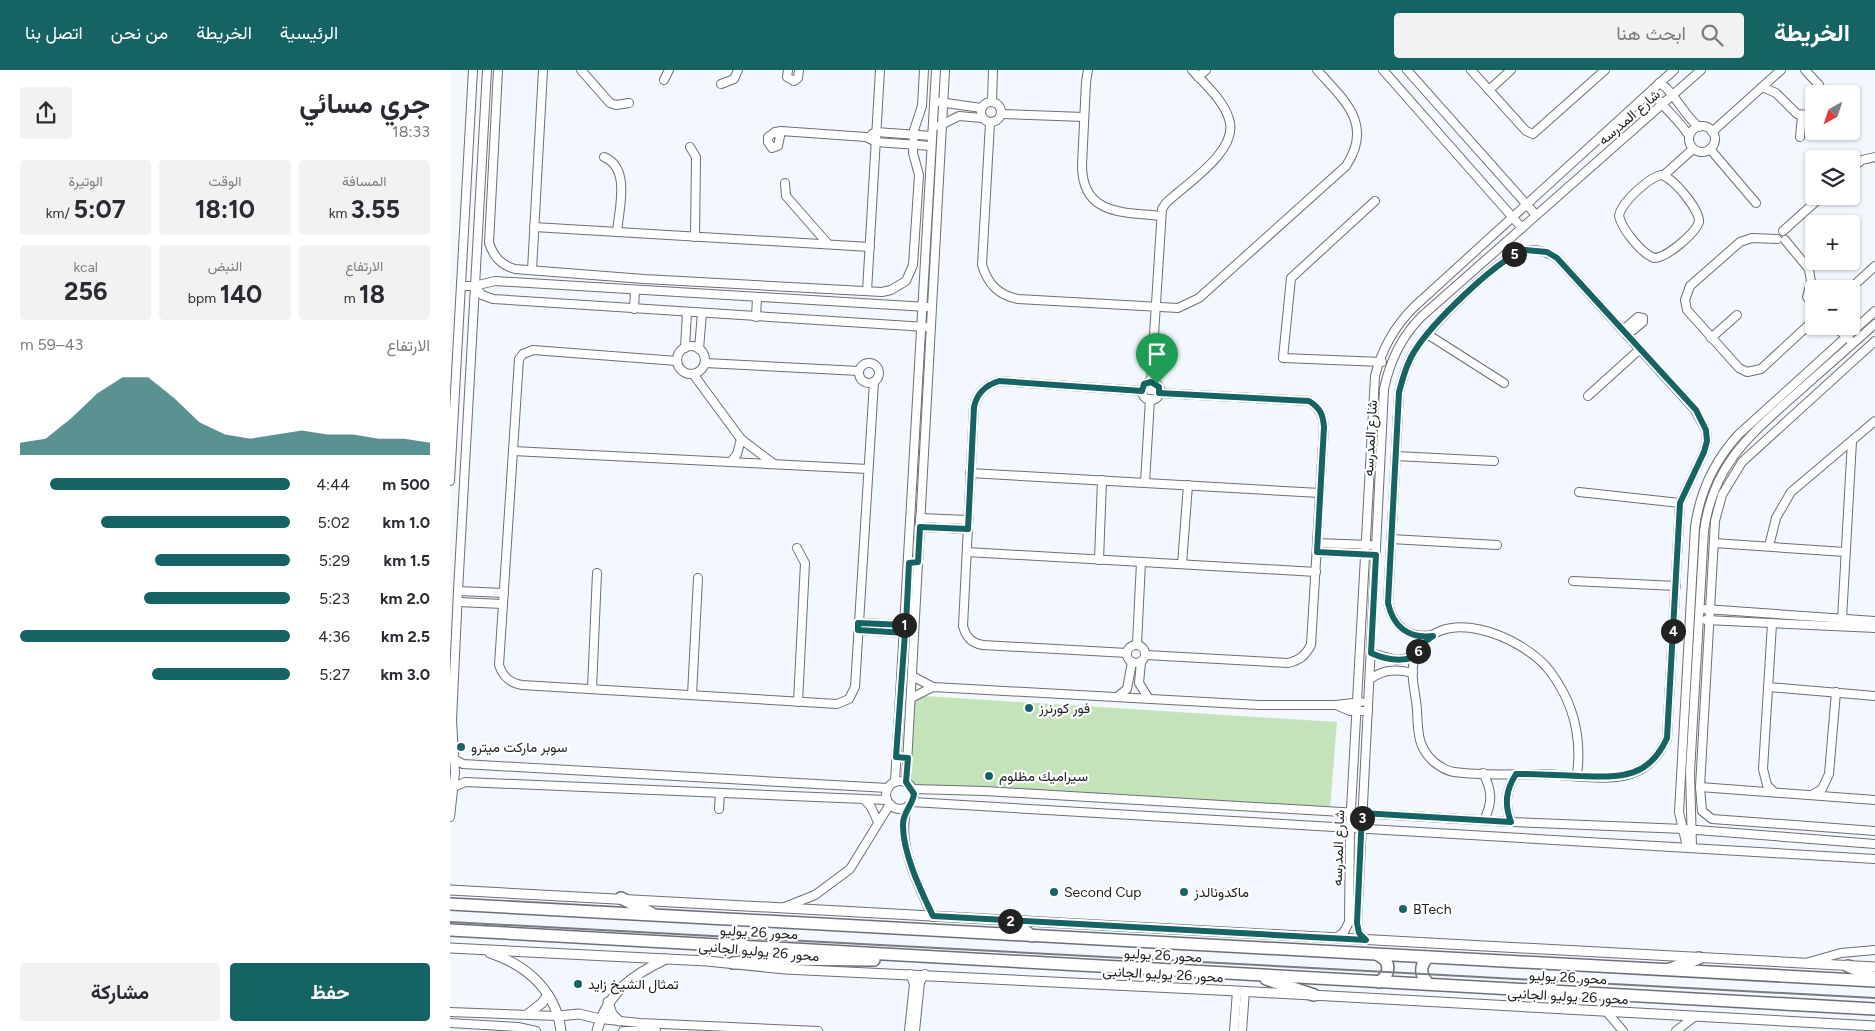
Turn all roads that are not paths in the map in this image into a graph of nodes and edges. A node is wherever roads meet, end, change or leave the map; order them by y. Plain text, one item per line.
1 (473, 70) edge
2 (487, 70) edge
3 (498, 70) edge
4 (543, 70) edge
5 (581, 70) edge
6 (669, 70) edge
7 (738, 70) edge
8 (788, 70) edge
9 (800, 70) edge
10 (880, 70) edge
11 (924, 70) edge
12 (936, 70) edge
13 (945, 70) edge
14 (993, 70) edge
15 (1088, 70) edge
16 (1192, 70) edge
17 (1206, 70) edge
18 (1317, 70) edge
19 (1383, 70) edge
20 (1408, 70) edge
21 (1471, 70) edge
22 (1511, 70) edge
23 (1605, 70) edge
24 (1674, 70) edge
25 (1701, 70) edge
26 (1781, 70) edge
27 (1805, 70) edge
28 (1415, 74) edge
29 (1198, 77) junction
30 (664, 80) dead end
31 (721, 84) dead end
32 (1819, 85) edge
33 (1656, 86) junction
34 (1762, 87) junction
35 (1489, 90) junction
36 (1672, 96) junction
37 (992, 102) junction
38 (629, 103) dead end
39 (943, 103) junction
40 (1663, 104) junction
41 (934, 105) junction
42 (960, 107) junction
43 (981, 108) junction
44 (1001, 114) junction
45 (1805, 115) edge
46 (959, 116) junction
47 (1802, 116) junction
48 (1084, 117) junction
49 (982, 118) junction
50 (933, 122) junction
51 (990, 123) junction
52 (942, 126) junction
53 (1699, 127) junction
54 (781, 131) dead end
55 (876, 132) junction
56 (1712, 132) junction
57 (903, 134) junction
58 (914, 135) junction
59 (932, 136) junction
60 (1689, 136) junction
61 (866, 137) junction
62 (1800, 137) dead end
63 (876, 142) junction
64 (902, 144) junction
65 (914, 145) junction
66 (931, 146) junction
67 (690, 147) dead end
68 (1693, 149) junction
69 (1710, 149) junction
70 (604, 157) dead end
71 (1875, 157) edge
72 (1860, 162) edge
73 (1664, 175) junction
74 (785, 183) dead end
75 (1375, 201) dead end
76 (1756, 203) dead end
77 (1526, 204) junction
78 (1812, 205) edge
79 (1536, 215) junction
80 (1161, 216) junction
81 (1512, 217) junction
82 (534, 227) junction
83 (1522, 228) junction
84 (617, 232) junction
85 (695, 237) junction
86 (1781, 240) junction
87 (828, 244) junction
88 (870, 247) junction
89 (1875, 266) edge
90 (532, 270) junction
91 (1448, 278) junction
92 (1811, 280) edge
93 (1860, 280) edge
94 (461, 286) junction
95 (474, 286) junction
96 (1456, 286) junction
97 (635, 291) junction
98 (867, 291) junction
99 (757, 298) junction
100 (922, 307) junction
101 (932, 308) junction
102 (1156, 308) junction
103 (634, 309) junction
104 (1875, 311) edge
105 (687, 312) junction
106 (702, 313) junction
107 (1737, 314) dead end
108 (756, 316) junction
109 (687, 321) junction
110 (701, 322) junction
111 (1860, 322) edge
112 (1875, 324) edge
113 (921, 326) junction
114 (931, 327) junction
115 (1805, 328) edge
116 (1427, 334) junction
117 (1844, 335) edge
118 (1851, 335) edge
119 (1711, 338) junction
120 (1856, 341) junction
121 (1875, 341) edge
122 (685, 348) junction
123 (699, 349) junction
124 (1640, 349) junction
125 (677, 361) junction
126 (1379, 362) junction
127 (1391, 362) junction
128 (705, 363) junction
129 (859, 371) junction
130 (693, 374) junction
131 (874, 382) junction
132 (1151, 382) junction
133 (1504, 383) dead end
134 (1142, 391) junction
135 (1159, 393) junction
136 (1588, 396) dead end
137 (1150, 399) junction
138 (1875, 421) edge
139 (451, 425) edge
140 (741, 439) junction
141 (1852, 441) junction
142 (512, 451) junction
143 (1396, 456) junction
144 (1494, 461) dead end
145 (731, 462) junction
146 (450, 464) edge
147 (776, 465) junction
148 (868, 469) junction
149 (970, 473) junction
150 (1102, 480) junction
151 (450, 481) edge
152 (1145, 483) junction
153 (1188, 485) junction
154 (912, 492) junction
155 (922, 492) junction
156 (1579, 492) dead end
157 (1320, 493) junction
158 (1680, 503) junction
159 (920, 518) junction
160 (968, 520) junction
161 (920, 527) junction
162 (968, 529) junction
163 (1391, 539) junction
164 (1317, 543) junction
165 (1714, 543) junction
166 (1367, 545) junction
167 (1377, 545) junction
168 (1497, 545) dead end
169 (1769, 546) junction
170 (798, 548) dead end
171 (966, 552) junction
172 (1317, 552) junction
173 (1846, 552) junction
174 (1366, 554) junction
175 (1376, 555) junction
176 (1099, 560) junction
177 (918, 562) junction
178 (1141, 562) junction
179 (909, 563) junction
180 (1182, 564) junction
181 (597, 572) dead end
182 (1316, 572) junction
183 (698, 578) dead end
184 (1573, 581) dead end
185 (1676, 586) junction
186 (458, 591) junction
187 (504, 593) junction
188 (458, 602) junction
189 (503, 604) junction
190 (1699, 608) junction
191 (1710, 610) junction
192 (1698, 619) junction
193 (1842, 619) junction
194 (1709, 620) junction
195 (1875, 621) edge
196 (1772, 624) junction
197 (858, 627) junction
198 (1875, 628) edge
199 (905, 629) junction
200 (1433, 636) junction
201 (1136, 644) junction
202 (1127, 653) junction
203 (1371, 653) junction
204 (1146, 655) junction
205 (1416, 657) junction
206 (1132, 662) junction
207 (1141, 662) junction
208 (1413, 673) junction
209 (912, 676) junction
210 (1370, 679) junction
211 (1130, 682) junction
212 (1139, 683) junction
213 (933, 687) junction
214 (1768, 687) junction
215 (592, 689) junction
216 (1836, 692) junction
217 (692, 695) junction
218 (1875, 696) edge
219 (1117, 697) junction
220 (911, 698) junction
221 (1149, 699) junction
222 (798, 702) junction
223 (1357, 702) junction
224 (1368, 702) junction
225 (1336, 704) junction
226 (1357, 711) junction
227 (1368, 711) junction
228 (896, 757) junction
229 (451, 758) edge
230 (908, 758) junction
231 (1483, 772) junction
232 (1516, 774) junction
233 (1578, 776) junction
234 (906, 782) junction
235 (892, 785) junction
236 (1700, 787) junction
237 (452, 788) edge
238 (913, 789) junction
239 (1774, 792) junction
240 (720, 793) junction
241 (1812, 795) junction
242 (864, 799) junction
243 (1875, 800) edge
244 (889, 802) junction
245 (910, 804) junction
246 (718, 809) dead end
247 (1351, 812) junction
248 (1362, 813) junction
249 (450, 817) edge
250 (1484, 820) junction
251 (878, 822) junction
252 (1511, 822) junction
253 (1350, 826) junction
254 (1362, 827) junction
255 (1688, 829) junction
256 (1875, 831) edge
257 (1875, 844) edge
258 (1690, 847) junction
259 (1875, 859) edge
260 (450, 890) edge
261 (621, 898) junction
262 (450, 904) edge
263 (781, 908) junction
264 (657, 916) junction
265 (933, 916) junction
266 (1012, 921) junction
267 (450, 930) edge
268 (1032, 936) junction
269 (1336, 938) junction
270 (1366, 940) junction
271 (450, 948) edge
272 (477, 949) junction
273 (1875, 950) edge
274 (906, 955) junction
275 (1378, 955) junction
276 (1428, 957) junction
277 (668, 958) junction
278 (1699, 958) junction
279 (733, 963) junction
280 (1805, 964) junction
281 (1848, 966) junction
282 (1875, 967) edge
283 (1667, 970) junction
284 (910, 974) junction
285 (925, 974) junction
286 (1253, 975) junction
287 (1875, 980) edge
288 (1379, 982) junction
289 (1430, 984) junction
290 (1241, 991) junction
291 (548, 995) junction
292 (1314, 995) junction
293 (608, 1002) junction
294 (1875, 1008) edge
295 (454, 1012) edge
296 (1606, 1012) junction
297 (528, 1014) junction
298 (558, 1016) junction
299 (1694, 1017) junction
300 (600, 1019) junction
301 (619, 1021) junction
302 (453, 1023) edge
303 (1875, 1026) edge
304 (536, 1031) edge
305 (562, 1031) edge
306 (596, 1031) edge
307 (623, 1031) edge
308 (656, 1031) edge
309 (818, 1031) edge
310 (909, 1031) edge
311 (915, 1031) edge
312 (1234, 1031) edge
313 (1242, 1031) edge
314 (1623, 1031) edge
315 (1676, 1031) edge

1 - 94 street
2 - 95 street
3 - 90 street
4 - 82 street
5 - 38 street
6 - 30 street
7 - 31 street
8 - 9 street
10 - 55 street
11 - 58 street
12 - 41 street
13 - 39 street
14 - 37 street
15 - 48 street
16 - 29 street
17 - 29 street
18 - 102 street
19 - 81 street
20 - 28 street
21 - 35 street
22 - 35 street
23 - 35 street
24 - 33 street, شارع المدرسه
25 - 36 street, شارع المدرسه
26 - 34 street
27 - 32 street
28 - 77 street
29 - 80 street
33 - 36 street
33 - 40 street
33 - 77 street, شارع المدرسه
34 - 47 street
34 - 56 street
36 - 40 street, شارع المدرسه
36 - 53 street
37 - 43 street
37 - 44 street
39 - 41 street
39 - 42 street
39 - 52 street
40 - 60 street
40 - 79 street, شارع المدرسه
41 - 50 street
42 - 43 street
42 - 46 street
43 - 49 street
44 - 48 street
44 - 51 street
45 - 47 street
46 - 49 street
46 - 52 street
47 - 62 street
48 - 80 street
49 - 51 street
50 - 52 street
50 - 59 street
51 - 102 street
52 - 101 street
53 - 56 street
53 - 60 street
54 - 61 street
55 - 57 street
55 - 61 street
55 - 63 street
56 - 69 street
57 - 58 street
57 - 64 street
58 - 59 street
58 - 65 street
59 - 66 street
60 - 68 street
61 - 63 street
63 - 64 street
63 - 88 street
64 - 65 street
65 - 66 street
65 - 98 street
66 - 100 street
67 - 85 street
68 - 69 street
68 - 73 street
69 - 76 street
70 - 84 street
71 - 72 street
73 - 73 street
74 - 87 street
75 - 126 street
77 - 79 street
77 - 81 street, شارع المدرسه
78 - 86 street
79 - 83 street, شارع المدرسه
80 - 102 street
81 - 83 street
81 - 91 street, شارع المدرسه
82 - 84 street
82 - 90 street
83 - 96 street, شارع المدرسه
84 - 85 street
85 - 87 street
86 - 92 street
86 - 119 street
87 - 88 street
88 - 98 street
89 - 93 street
90 - 98 street
91 - 96 street
91 - 126 street, شارع المدرسه
94 - 95 street
94 - 139 street
95 - 97 street
95 - 103 street
95 - 186 street
96 - 127 street, شارع المدرسه
97 - 99 street
97 - 103 street
99 - 100 street
99 - 108 street
100 - 101 street
100 - 113 street
101 - 114 street
102 - 132 street
103 - 105 street
104 - 111 street
105 - 106 street
105 - 109 street
106 - 108 street
106 - 110 street
107 - 119 street
108 - 113 street
109 - 110 street
109 - 122 street
110 - 123 street
112 - 120 street
113 - 114 street
113 - 154 street
114 - 155 street
115 - 119 street
116 - 124 street
116 - 133 street
116 - 143 street
117 - 255 street
118 - 120 street
120 - 190 street
121 - 165 street
122 - 123 street
122 - 125 street
123 - 128 street
124 - 136 street
124 - 158 street
125 - 130 street
125 - 142 street
126 - 127 street
126 - 166 street, شارع المدرسه
127 - 167 street, شارع المدرسه
128 - 129 street
128 - 130 street
129 - 131 street
129 - 131 street
130 - 140 street
131 - 148 street
132 - 134 street
132 - 135 street
134 - 137 street
134 - 149 street
135 - 137 street
135 - 157 street
137 - 152 street
138 - 141 street
139 - 146 street
140 - 145 street
140 - 147 street
141 - 169 street
141 - 173 street
142 - 145 street
142 - 187 street
143 - 144 street
143 - 163 street
145 - 147 street
146 - 151 street
147 - 148 street
148 - 197 street
149 - 150 street
149 - 160 street
150 - 152 street
150 - 176 street
152 - 153 street
153 - 157 street
153 - 180 street
154 - 155 street
154 - 179 street
155 - 159 street
156 - 158 street
157 - 164 street
158 - 185 street
159 - 160 street
159 - 161 street
160 - 162 street
161 - 162 street
161 - 177 street
162 - 171 street
163 - 168 street
163 - 200 street
164 - 166 street
164 - 172 street
165 - 169 street
165 - 191 street
166 - 167 street
166 - 174 street, شارع المدرسه
167 - 175 street, شارع المدرسه
169 - 173 street
170 - 222 street
171 - 176 street
171 - 202 street
172 - 174 street
172 - 182 street
173 - 193 street
174 - 175 street
174 - 223 street, شارع المدرسه
175 - 203 street, شارع المدرسه
176 - 178 street
177 - 179 street
177 - 209 street
178 - 180 street
178 - 201 street
179 - 199 street
180 - 182 street
181 - 215 street
182 - 204 street
183 - 217 street
184 - 185 street
185 - 233 street
186 - 187 street
186 - 188 street
187 - 189 street
188 - 189 street
188 - 229 street
189 - 215 street
190 - 191 street
190 - 192 street
191 - 193 street
191 - 194 street
192 - 194 street
192 - 255 street
193 - 195 street
194 - 196 street
194 - 236 street
196 - 198 street
196 - 214 street
197 - 199 street
197 - 222 street
199 - 228 street
200 - 205 street
200 - 233 street
201 - 202 street
201 - 204 street
202 - 206 street
203 - 205 street
203 - 210 street, شارع المدرسه
204 - 207 street
205 - 208 street
206 - 207 street
206 - 211 street
207 - 212 street
208 - 210 street
208 - 231 street
209 - 213 street
209 - 220 street
210 - 224 street, شارع المدرسه
211 - 212 street
211 - 219 street
212 - 221 street
213 - 219 street
213 - 220 street
214 - 216 street
214 - 239 street
215 - 217 street
216 - 218 street
216 - 241 street
217 - 222 street
219 - 221 street
220 - 230 street
221 - 225 street
223 - 224 street
223 - 225 street
223 - 226 street, شارع المدرسه
224 - 227 street, شارع المدرسه
225 - 226 street
226 - 227 street
226 - 247 street, شارع المدرسه
227 - 248 street, شارع المدرسه
228 - 230 street
228 - 235 street
229 - 235 street
229 - 237 street
230 - 234 street
231 - 232 street
231 - 250 street
232 - 233 street
232 - 252 street
234 - 235 street
234 - 238 street
235 - 244 street
236 - 239 street
236 - 256 street
237 - 240 street
237 - 249 street
238 - 245 street
238 - 247 street
239 - 241 street
240 - 242 street
240 - 246 street
241 - 243 street
242 - 244 street
242 - 251 street
244 - 245 street
244 - 251 street
245 - 253 street
245 - 265 street
247 - 248 street
247 - 253 street, شارع المدرسه
248 - 250 street
248 - 254 street, شارع المدرسه
250 - 252 street
251 - 263 street
252 - 255 street
253 - 254 street
253 - 269 street, شارع المدرسه
254 - 258 street
254 - 270 street, شارع المدرسه
255 - 257 street
255 - 258 street
258 - 259 street
260 - 261 main road
261 - 263 main road
261 - 264 highway
262 - 264 highway, محور 26 يوليو
263 - 265 main road
264 - 268 highway, محور 26 يوليو
265 - 266 main road
266 - 268 highway
266 - 269 main road
267 - 274 highway, محور 26 يوليو
268 - 275 highway, محور 26 يوليو
269 - 270 main road
270 - 278 main road
271 - 272 main road, محور 26 يوليو الجانبى
272 - 277 main road, محور 26 يوليو الجانبى
272 - 291 main road
273 - 280 street
274 - 279 highway
274 - 286 highway, محور 26 يوليو
275 - 276 highway, محور 26 يوليو
275 - 288 highway
276 - 283 highway, محور 26 يوليو
276 - 289 highway
277 - 279 main road, محور 26 يوليو الجانبى
277 - 293 main road
278 - 280 main road
278 - 283 highway
279 - 284 main road, محور 26 يوليو الجانبى
280 - 281 main road
281 - 282 main road
281 - 287 highway
283 - 287 highway, محور 26 يوليو
284 - 285 main road, محور 26 يوليو الجانبى
284 - 310 street
285 - 290 main road, محور 26 يوليو الجانبى
285 - 311 street
286 - 288 highway, محور 26 يوليو
286 - 292 highway
288 - 289 highway, محور 26 يوليو
289 - 294 highway, محور 26 يوليو
290 - 292 main road, محور 26 يوليو الجانبى
290 - 312 street
290 - 313 street
291 - 297 main road
291 - 298 main road
292 - 296 main road, محور 26 يوليو الجانبى
293 - 300 main road
293 - 301 main road
295 - 297 street
295 - 302 street
296 - 299 main road, محور 26 يوليو الجانبى
296 - 314 street
297 - 298 street
298 - 300 main road
298 - 305 main road
299 - 303 main road, محور 26 يوليو الجانبى
299 - 315 street
300 - 301 street
300 - 306 main road
301 - 309 street
302 - 304 street
307 - 308 street

